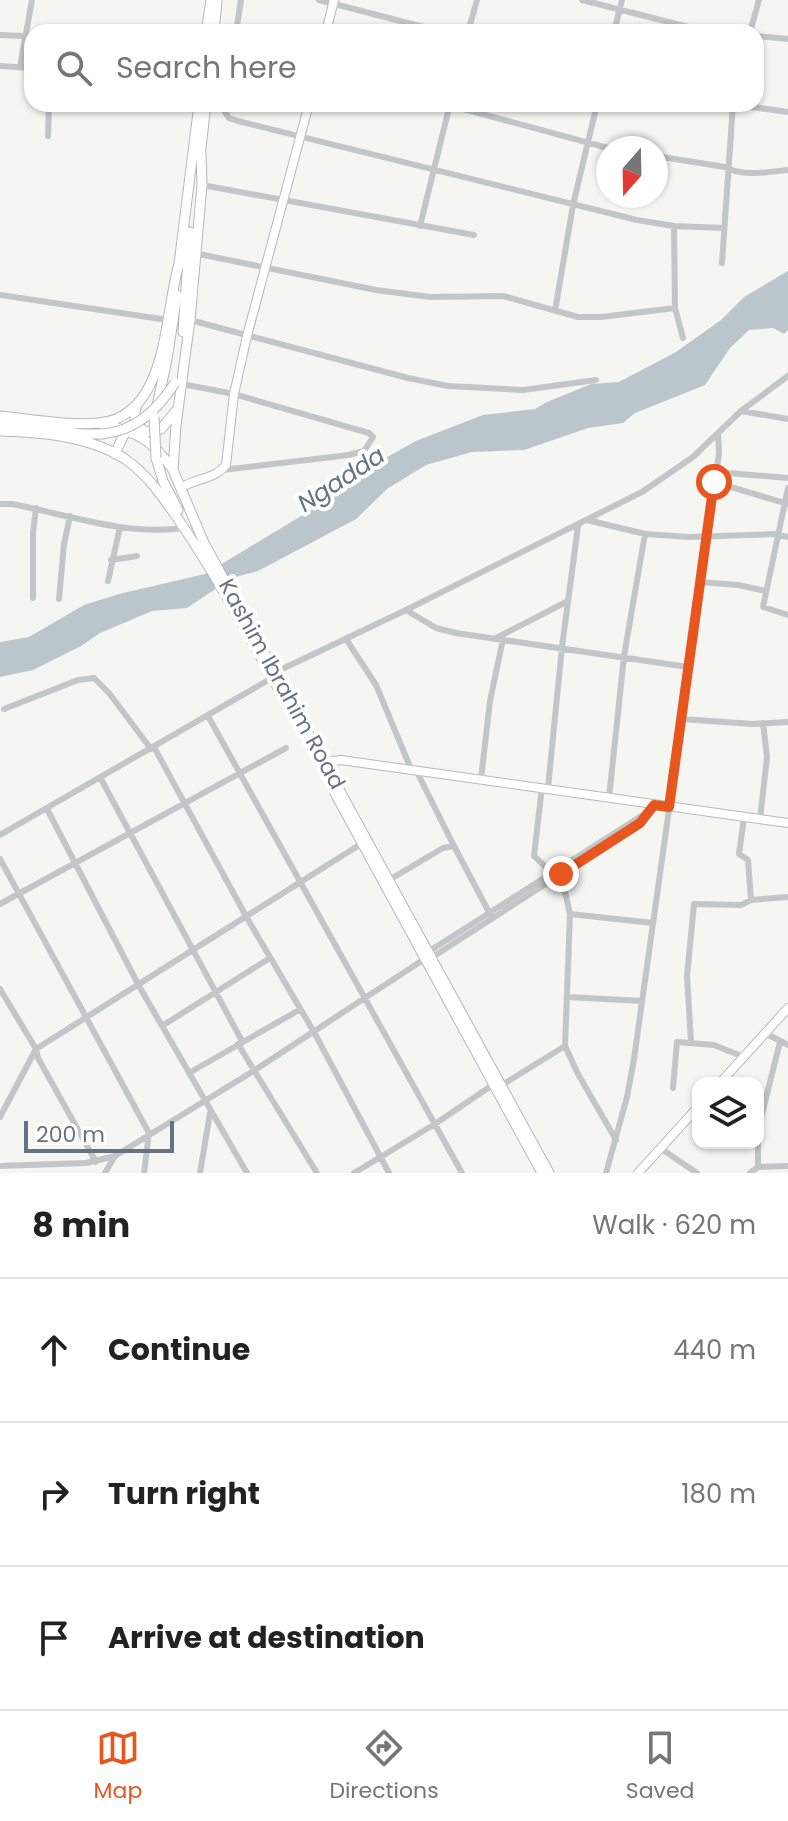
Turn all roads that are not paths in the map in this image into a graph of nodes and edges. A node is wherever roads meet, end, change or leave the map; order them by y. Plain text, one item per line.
1 (32, 0) edge
2 (211, 0) edge
3 (217, 0) edge
4 (241, 0) edge
5 (319, 0) edge
6 (477, 0) edge
7 (582, 0) edge
8 (622, 0) edge
9 (759, 0) edge
10 (333, 2) edge
11 (620, 11) junction
12 (27, 24) edge
13 (207, 24) edge
14 (215, 24) edge
15 (237, 24) edge
16 (328, 24) edge
17 (414, 24) edge
18 (470, 24) edge
19 (616, 24) edge
20 (674, 24) edge
21 (752, 24) edge
22 (0, 35) edge
23 (24, 36) joint
24 (764, 37) edge
25 (788, 41) edge
26 (0, 66) edge
27 (20, 67) junction
28 (24, 67) edge
29 (764, 109) edge
30 (49, 112) edge
31 (198, 112) edge
32 (205, 112) edge
33 (225, 112) edge
34 (307, 112) edge
35 (446, 112) edge
36 (476, 112) edge
37 (595, 112) edge
38 (732, 112) edge
39 (788, 112) edge
40 (301, 135) junction
41 (48, 136) dead end
42 (587, 144) junction
43 (596, 146) edge
44 (201, 154) junction
45 (668, 158) edge
46 (433, 170) junction
47 (788, 170) edge
48 (728, 171) junction
49 (202, 185) junction
50 (283, 202) junction
51 (573, 205) junction
52 (420, 226) junction
53 (674, 226) junction
54 (724, 228) junction
55 (474, 235) dead end
56 (194, 253) junction
57 (722, 263) dead end
58 (179, 264) junction
59 (266, 267) junction
60 (0, 295) edge
61 (675, 308) junction
62 (555, 311) junction
63 (168, 320) junction
64 (190, 320) junction
65 (247, 336) junction
66 (683, 338) dead end
67 (788, 376) edge
68 (596, 380) dead end
69 (179, 384) junction
70 (234, 394) junction
71 (137, 404) junction
72 (179, 407) junction
73 (741, 411) junction
74 (0, 416) edge
75 (788, 419) edge
76 (0, 423) edge
77 (94, 423) junction
78 (126, 430) junction
79 (0, 431) edge
80 (718, 433) junction
81 (115, 454) junction
82 (173, 470) junction
83 (223, 470) junction
84 (715, 472) junction
85 (788, 478) edge
86 (714, 482) junction
87 (181, 488) junction
88 (788, 488) edge
89 (786, 503) edge
90 (0, 504) edge
91 (36, 508) junction
92 (70, 516) junction
93 (587, 520) junction
94 (578, 525) junction
95 (120, 527) junction
96 (184, 528) junction
97 (645, 534) junction
98 (776, 534) junction
99 (706, 537) junction
100 (788, 537) edge
101 (199, 544) junction
102 (137, 556) dead end
103 (111, 560) junction
104 (108, 581) dead end
105 (700, 582) junction
106 (766, 591) junction
107 (33, 598) dead end
108 (59, 599) dead end
109 (568, 601) junction
110 (406, 610) junction
111 (788, 615) edge
112 (346, 639) junction
113 (499, 639) junction
114 (562, 647) junction
115 (624, 656) junction
116 (688, 667) junction
117 (274, 675) junction
118 (4, 709) dead end
119 (208, 716) junction
120 (681, 719) junction
121 (788, 722) edge
122 (763, 723) junction
123 (153, 748) junction
124 (286, 748) dead end
125 (325, 762) junction
126 (414, 770) junction
127 (240, 773) junction
128 (101, 779) junction
129 (481, 779) junction
130 (545, 788) junction
131 (609, 798) junction
132 (184, 804) junction
133 (669, 807) junction
134 (652, 808) junction
135 (47, 809) junction
136 (744, 818) junction
137 (760, 819) junction
138 (788, 823) edge
139 (131, 834) junction
140 (0, 835) edge
141 (364, 842) junction
142 (454, 846) junction
143 (0, 859) edge
144 (76, 864) junction
145 (552, 873) junction
146 (561, 874) junction
147 (389, 880) junction
148 (300, 883) junction
149 (20, 895) junction
150 (788, 897) edge
151 (751, 900) junction
152 (0, 904) edge
153 (490, 914) junction
154 (570, 914) junction
155 (247, 918) junction
156 (653, 923) junction
157 (195, 951) junction
158 (429, 956) junction
159 (270, 958) junction
160 (139, 986) junction
161 (0, 989) edge
162 (216, 992) junction
163 (568, 997) junction
164 (364, 1000) junction
165 (642, 1001) junction
166 (788, 1008) edge
167 (299, 1010) junction
168 (86, 1019) junction
169 (162, 1026) junction
170 (314, 1032) junction
171 (765, 1033) junction
172 (240, 1042) junction
173 (691, 1042) junction
174 (780, 1042) junction
175 (788, 1045) edge
176 (565, 1046) junction
177 (36, 1049) junction
178 (744, 1057) junction
179 (255, 1070) junction
180 (189, 1073) junction
181 (726, 1077) edge
182 (498, 1084) junction
183 (673, 1088) dead end
184 (205, 1100) junction
185 (764, 1106) edge
186 (210, 1113) junction
187 (692, 1113) edge
188 (0, 1117) edge
189 (435, 1124) junction
190 (149, 1133) junction
191 (616, 1140) junction
192 (660, 1148) junction
193 (758, 1149) edge
194 (115, 1156) junction
195 (380, 1158) junction
196 (96, 1162) junction
197 (44, 1165) junction
198 (0, 1166) edge
199 (788, 1166) edge
200 (758, 1167) junction
201 (38, 1173) edge
202 (105, 1173) edge
203 (144, 1173) edge
204 (200, 1173) edge
205 (247, 1173) edge
206 (317, 1173) edge
207 (354, 1173) edge
208 (389, 1173) edge
209 (462, 1173) edge
210 (542, 1173) edge
211 (549, 1173) edge
212 (606, 1173) edge
213 (638, 1173) edge
214 (697, 1173) edge
215 (750, 1173) edge

1 - 12 street
2 - 13 highway
3 - 14 highway
4 - 15 street
5 - 10 street
6 - 18 street
7 - 11 street
8 - 11 street
9 - 21 street
10 - 16 main road
10 - 17 street
11 - 19 street
11 - 20 street
22 - 23 street
23 - 27 street
24 - 25 street
26 - 27 street
27 - 28 street
29 - 39 street
30 - 41 street
31 - 58 highway
32 - 44 highway
33 - 40 street
34 - 40 main road
35 - 46 street
36 - 42 street
37 - 42 street
38 - 48 street
40 - 46 street
40 - 50 main road
42 - 43 street
42 - 51 street
44 - 49 highway, Kashim Ibrahim Road
44 - 69 highway
45 - 48 street
46 - 51 street
46 - 52 street
47 - 48 street
48 - 54 street
49 - 50 street
49 - 56 highway, Kashim Ibrahim Road
50 - 52 street
50 - 59 main road
51 - 53 street
51 - 62 street
52 - 55 street
53 - 54 street
53 - 61 street
54 - 57 street
56 - 59 street
56 - 64 highway, Kashim Ibrahim Road
58 - 63 highway
58 - 101 highway, bridge
59 - 62 street
59 - 65 main road
60 - 63 street
61 - 62 street
61 - 66 street
63 - 71 highway
64 - 65 street
64 - 69 highway, Kashim Ibrahim Road
65 - 68 street
65 - 70 main road
67 - 73 street
69 - 70 street
69 - 72 highway, Kashim Ibrahim Road
69 - 76 highway, bridge
70 - 83 main road
70 - 83 street
71 - 72 highway
71 - 77 highway
72 - 82 highway, Kashim Ibrahim Road
73 - 75 street
73 - 80 street
74 - 77 highway
77 - 78 highway
78 - 81 highway
78 - 82 highway
79 - 81 highway, Kashim Ibrahim Road
80 - 84 street
80 - 93 street
81 - 96 highway, Kashim Ibrahim Road
82 - 87 highway, Kashim Ibrahim Road
83 - 87 main road
84 - 85 street
84 - 86 street
86 - 89 street
86 - 99 street
87 - 101 highway, Kashim Ibrahim Road
88 - 89 street
89 - 98 street
90 - 91 street
91 - 92 street
91 - 107 street
92 - 95 street
92 - 108 street
93 - 94 street
93 - 97 street
94 - 109 street
94 - 110 street
95 - 96 street
95 - 103 street
96 - 101 highway, Kashim Ibrahim Road
97 - 99 street
97 - 115 street
98 - 99 street
98 - 100 street
98 - 106 street
99 - 105 street
101 - 117 highway, Kashim Ibrahim Road
102 - 103 street
103 - 104 street
105 - 106 street
105 - 116 street
106 - 111 street
109 - 113 street
109 - 114 street
110 - 112 street
110 - 113 street
112 - 117 street
112 - 126 street
113 - 114 street
113 - 129 street
114 - 115 street
114 - 130 street
115 - 116 street
115 - 131 street
116 - 120 street
117 - 119 street
117 - 125 highway, Kashim Ibrahim Road
117 - 141 highway, Kashim Ibrahim Road
118 - 123 street
119 - 123 street
119 - 127 street
120 - 122 street
120 - 133 street
121 - 122 street
122 - 137 street
123 - 128 street
123 - 132 street
124 - 127 street
125 - 126 main road
125 - 141 highway, Kashim Ibrahim Road
126 - 129 main road
126 - 142 street
127 - 132 street
127 - 148 street
128 - 135 street
128 - 139 street
129 - 130 main road
130 - 131 main road
130 - 145 street
131 - 134 main road
132 - 139 street
132 - 155 street
133 - 134 main road
133 - 136 main road
133 - 156 street
134 - 145 street
134 - 146 street
135 - 140 street
135 - 144 street
136 - 137 main road
136 - 151 street
137 - 138 main road
139 - 144 street
139 - 157 street
141 - 147 highway, Kashim Ibrahim Road
141 - 148 street
141 - 158 highway, Kashim Ibrahim Road
142 - 147 street
142 - 153 street
143 - 149 street
144 - 149 street
144 - 160 street
145 - 153 street
146 - 154 street
146 - 158 street
147 - 158 highway, Kashim Ibrahim Road
148 - 155 street
148 - 164 street
149 - 152 street
149 - 168 street
150 - 151 street
151 - 173 street
153 - 158 street
154 - 156 street
154 - 163 street
155 - 157 street
155 - 159 street
156 - 165 street
157 - 160 street
157 - 162 street
158 - 164 street
158 - 182 highway, Kashim Ibrahim Road
159 - 162 street
159 - 167 street
160 - 168 street
160 - 169 street
161 - 177 street
162 - 169 street
162 - 172 street
163 - 165 street
163 - 176 street
164 - 170 street
164 - 189 street
165 - 191 street
166 - 171 main road
167 - 170 street
167 - 172 street
168 - 177 street
168 - 190 street
169 - 180 street
170 - 179 street
170 - 195 street
171 - 174 street
171 - 178 main road
172 - 179 street
172 - 180 street
173 - 178 street
173 - 183 street
174 - 175 street
174 - 185 street
176 - 182 street
176 - 191 street
177 - 188 street
177 - 196 street
178 - 181 main road
179 - 184 street
179 - 206 street
180 - 184 street
182 - 189 street
182 - 210 highway, Kashim Ibrahim Road
182 - 211 highway, Kashim Ibrahim Road
184 - 186 street
184 - 190 street
186 - 204 street
186 - 205 street
187 - 192 main road
189 - 195 street
189 - 209 street
190 - 194 street
190 - 203 street
191 - 212 street
192 - 213 main road
192 - 214 street
193 - 200 street
194 - 196 street
194 - 202 street
195 - 207 street
195 - 208 street
196 - 197 street
197 - 198 street
197 - 201 street
199 - 200 street
200 - 215 street

